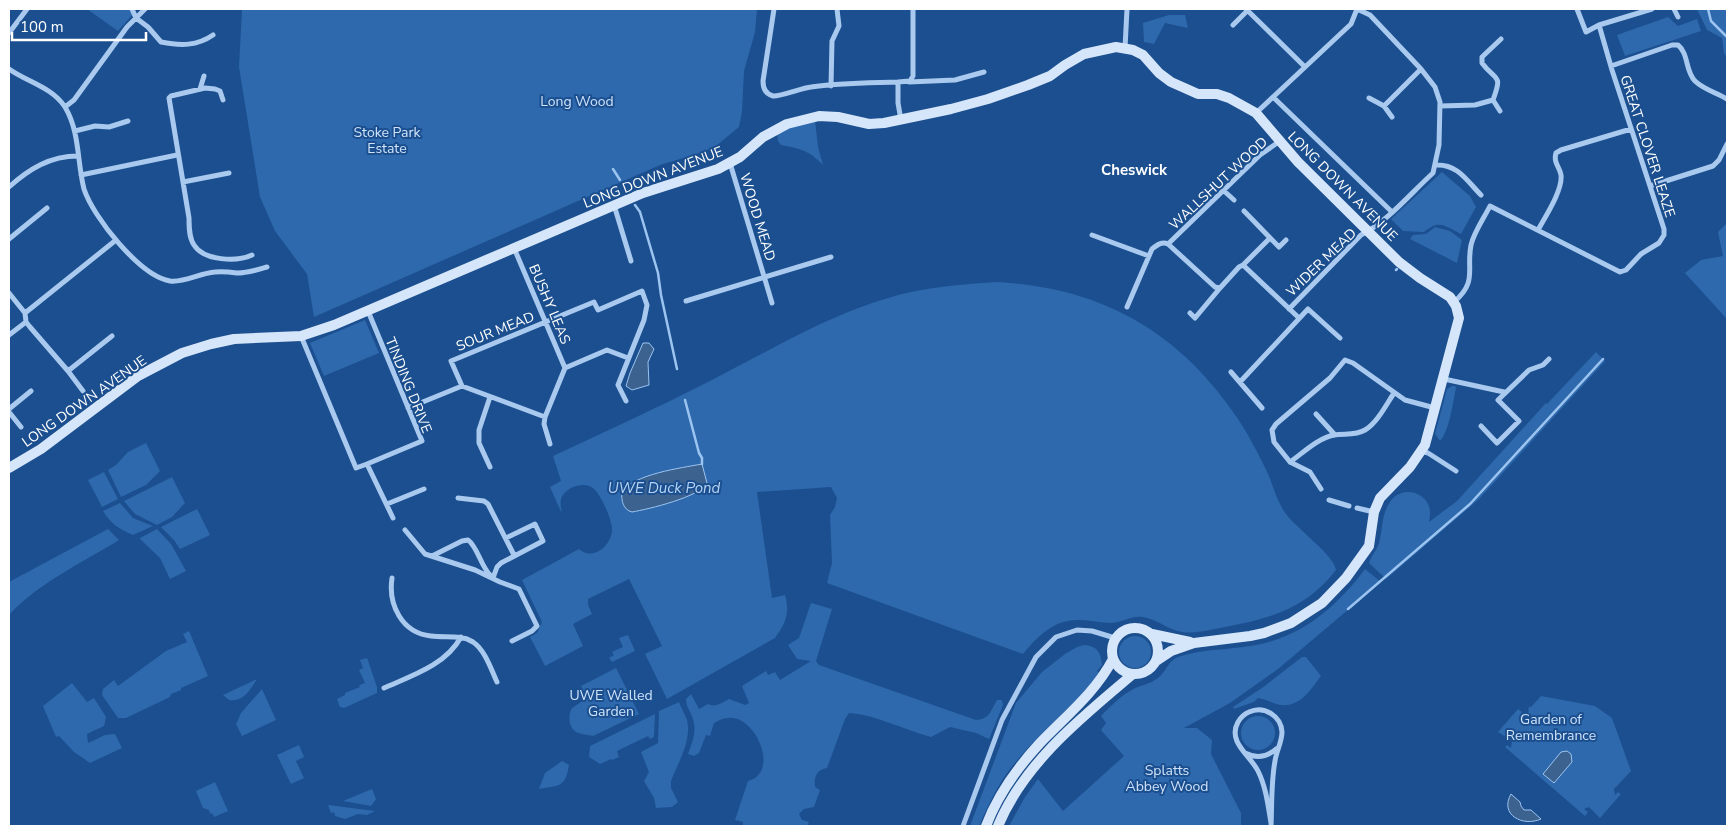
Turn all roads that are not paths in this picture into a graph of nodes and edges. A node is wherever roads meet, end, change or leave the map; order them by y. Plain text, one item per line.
1 (27, 9) edge
2 (132, 9) edge
3 (145, 9) edge
4 (774, 9) edge
5 (837, 9) edge
6 (912, 9) edge
7 (1127, 9) edge
8 (1357, 9) edge
9 (1577, 9) edge
10 (1652, 9) edge
11 (1674, 9) edge
12 (1247, 10) edge
13 (1678, 17) dead end
14 (136, 18) junction
15 (1233, 25) dead end
16 (1599, 25) junction
17 (9, 33) edge
18 (213, 35) dead end
19 (1501, 39) dead end
20 (1125, 48) junction
21 (1611, 66) junction
22 (1306, 67) junction
23 (9, 69) edge
24 (1421, 69) junction
25 (984, 72) dead end
26 (204, 76) dead end
27 (898, 82) junction
28 (906, 82) junction
29 (831, 86) junction
30 (200, 89) junction
31 (1273, 97) junction
32 (1369, 98) dead end
33 (1727, 98) edge
34 (223, 100) dead end
35 (1493, 100) junction
36 (1384, 106) junction
37 (1440, 106) junction
38 (65, 107) junction
39 (1500, 111) dead end
40 (1256, 114) junction
41 (1392, 116) dead end
42 (901, 120) junction
43 (128, 121) dead end
44 (1631, 129) junction
45 (74, 130) junction
46 (1280, 141) junction
47 (1727, 144) edge
48 (178, 155) junction
49 (78, 156) junction
50 (730, 163) junction
51 (1436, 165) junction
52 (229, 173) dead end
53 (81, 176) junction
54 (183, 182) junction
55 (1650, 186) junction
56 (9, 187) edge
57 (1223, 190) junction
58 (1480, 196) dead end
59 (1234, 200) dead end
60 (614, 205) junction
61 (47, 208) dead end
62 (1244, 211) dead end
63 (1392, 212) junction
64 (1538, 230) junction
65 (1369, 231) junction
66 (1092, 235) dead end
67 (1270, 238) junction
68 (9, 239) edge
69 (116, 240) junction
70 (1286, 240) dead end
71 (1168, 244) junction
72 (514, 248) junction
73 (252, 255) dead end
74 (1149, 256) junction
75 (831, 257) dead end
76 (631, 261) dead end
77 (1243, 265) junction
78 (267, 267) dead end
79 (764, 277) junction
80 (1220, 288) junction
81 (9, 293) edge
82 (686, 301) dead end
83 (1454, 302) junction
84 (772, 303) dead end
85 (1127, 307) dead end
86 (1289, 309) junction
87 (368, 311) junction
88 (25, 313) junction
89 (1190, 313) dead end
90 (1299, 318) junction
91 (26, 322) junction
92 (545, 322) junction
93 (9, 336) edge
94 (112, 336) dead end
95 (301, 336) junction
96 (1340, 338) dead end
97 (628, 358) junction
98 (1549, 359) dead end
99 (565, 368) junction
100 (68, 371) junction
101 (1231, 372) dead end
102 (1444, 379) junction
103 (1240, 382) junction
104 (462, 386) junction
105 (31, 391) dead end
106 (83, 391) dead end
107 (1504, 392) junction
108 (1394, 394) junction
109 (490, 397) junction
110 (626, 401) dead end
111 (408, 408) junction
112 (1262, 408) dead end
113 (1436, 408) junction
114 (9, 410) edge
115 (1316, 414) dead end
116 (544, 417) junction
117 (21, 426) dead end
118 (1481, 426) dead end
119 (1335, 435) junction
120 (550, 444) dead end
121 (1421, 451) junction
122 (1290, 462) junction
123 (367, 464) junction
124 (490, 467) dead end
125 (9, 468) edge
126 (1456, 471) dead end
127 (424, 488) dead end
128 (1321, 489) dead end
129 (458, 498) dead end
130 (1329, 500) dead end
131 (387, 504) junction
132 (1349, 506) dead end
133 (1357, 508) dead end
134 (1374, 512) junction
135 (393, 518) dead end
136 (405, 530) dead end
137 (506, 538) junction
138 (432, 556) junction
139 (514, 556) junction
140 (392, 578) dead end
141 (493, 578) junction
142 (1152, 634) junction
143 (461, 637) junction
144 (1115, 638) junction
145 (512, 641) dead end
146 (1194, 643) junction
147 (1113, 659) junction
148 (1156, 662) junction
149 (1133, 674) junction
150 (497, 682) dead end
151 (384, 688) dead end
152 (1277, 748) junction
153 (1245, 753) junction
154 (1271, 825) edge
155 (963, 826) edge
156 (986, 826) edge
157 (998, 826) edge

1 - 17 street
2 - 14 street
3 - 14 street
4 - 29 street
5 - 29 street
6 - 28 street
7 - 20 street
8 - 22 street
8 - 24 street
9 - 16 street
10 - 16 street
11 - 13 street
12 - 15 street
12 - 22 street
14 - 18 street
14 - 38 street
16 - 21 street, GREAT CLOVER LEAZE
19 - 35 street
20 - 40 street, LONG DOWN AVENUE
20 - 42 street, LONG DOWN AVENUE
21 - 33 street
21 - 44 street, GREAT CLOVER LEAZE
22 - 31 street
23 - 38 street
24 - 36 street
24 - 37 street
25 - 28 street
26 - 30 street
27 - 28 street
27 - 29 street
27 - 42 street
30 - 34 street
30 - 48 street
31 - 40 street
31 - 63 street
32 - 36 street
35 - 37 street
35 - 39 street
36 - 41 street
37 - 51 street
38 - 45 street
40 - 46 street, LONG DOWN AVENUE
42 - 50 street, LONG DOWN AVENUE
43 - 45 street
44 - 55 street, GREAT CLOVER LEAZE
44 - 64 street
45 - 49 street
46 - 57 street, WALLSHUT WOOD
46 - 65 street, LONG DOWN AVENUE
47 - 55 street
48 - 53 street
48 - 54 street
49 - 53 street
49 - 56 street
50 - 60 street, LONG DOWN AVENUE
50 - 79 street, WOOD MEAD
51 - 58 street
51 - 63 street, WIDER MEAD
52 - 54 street
53 - 69 street
54 - 73 street
55 - 64 street, GREAT CLOVER LEAZE
57 - 59 street
57 - 71 street, WALLSHUT WOOD
60 - 72 street, LONG DOWN AVENUE
60 - 76 street
61 - 68 street
62 - 67 street
63 - 65 street, WIDER MEAD
64 - 83 street, GREAT CLOVER LEAZE
65 - 83 street, LONG DOWN AVENUE
65 - 86 street, WIDER MEAD
66 - 74 street
67 - 70 street
67 - 77 street
69 - 78 street
69 - 88 street
71 - 74 street, WALLSHUT WOOD
71 - 80 street
72 - 87 street, LONG DOWN AVENUE
72 - 92 street, BUSHY LEAS
74 - 85 street
75 - 79 street, WOOD MEAD
77 - 80 street
77 - 86 street
79 - 82 street, WOOD MEAD
79 - 84 street, WOOD MEAD
80 - 89 street
81 - 88 street
83 - 102 street
86 - 90 street
87 - 95 street, LONG DOWN AVENUE
87 - 111 street, TINDING DRIVE
88 - 91 street
90 - 96 street
90 - 103 street
91 - 93 street
91 - 100 street
92 - 97 street
92 - 99 street, BUSHY LEAS
92 - 104 street, SOUR MEAD
94 - 100 street
95 - 123 street
95 - 125 street, LONG DOWN AVENUE
97 - 99 street
97 - 110 street
98 - 107 street
99 - 116 street
100 - 106 street
101 - 103 street
102 - 107 street
102 - 113 street
103 - 112 street
104 - 109 street
104 - 111 street
105 - 114 street
107 - 118 street
108 - 113 street
108 - 119 street
108 - 122 street
109 - 116 street
109 - 124 street
111 - 123 street, TINDING DRIVE
113 - 121 street
114 - 117 street
115 - 119 street
116 - 120 street
119 - 122 street
121 - 126 street
121 - 134 street
122 - 128 street
123 - 131 street
127 - 131 street
129 - 137 street
130 - 132 street
131 - 135 street
133 - 134 street
134 - 146 street
136 - 138 street
137 - 139 street
137 - 139 street
138 - 141 street
138 - 141 street
139 - 141 street
140 - 143 street
141 - 145 street
142 - 144 street
142 - 146 street
142 - 148 street
143 - 150 street
143 - 151 street
144 - 147 street
144 - 155 street
146 - 148 street
147 - 149 street
147 - 156 street
148 - 149 street
149 - 157 street
152 - 153 street
152 - 153 street
152 - 154 street
153 - 154 street

